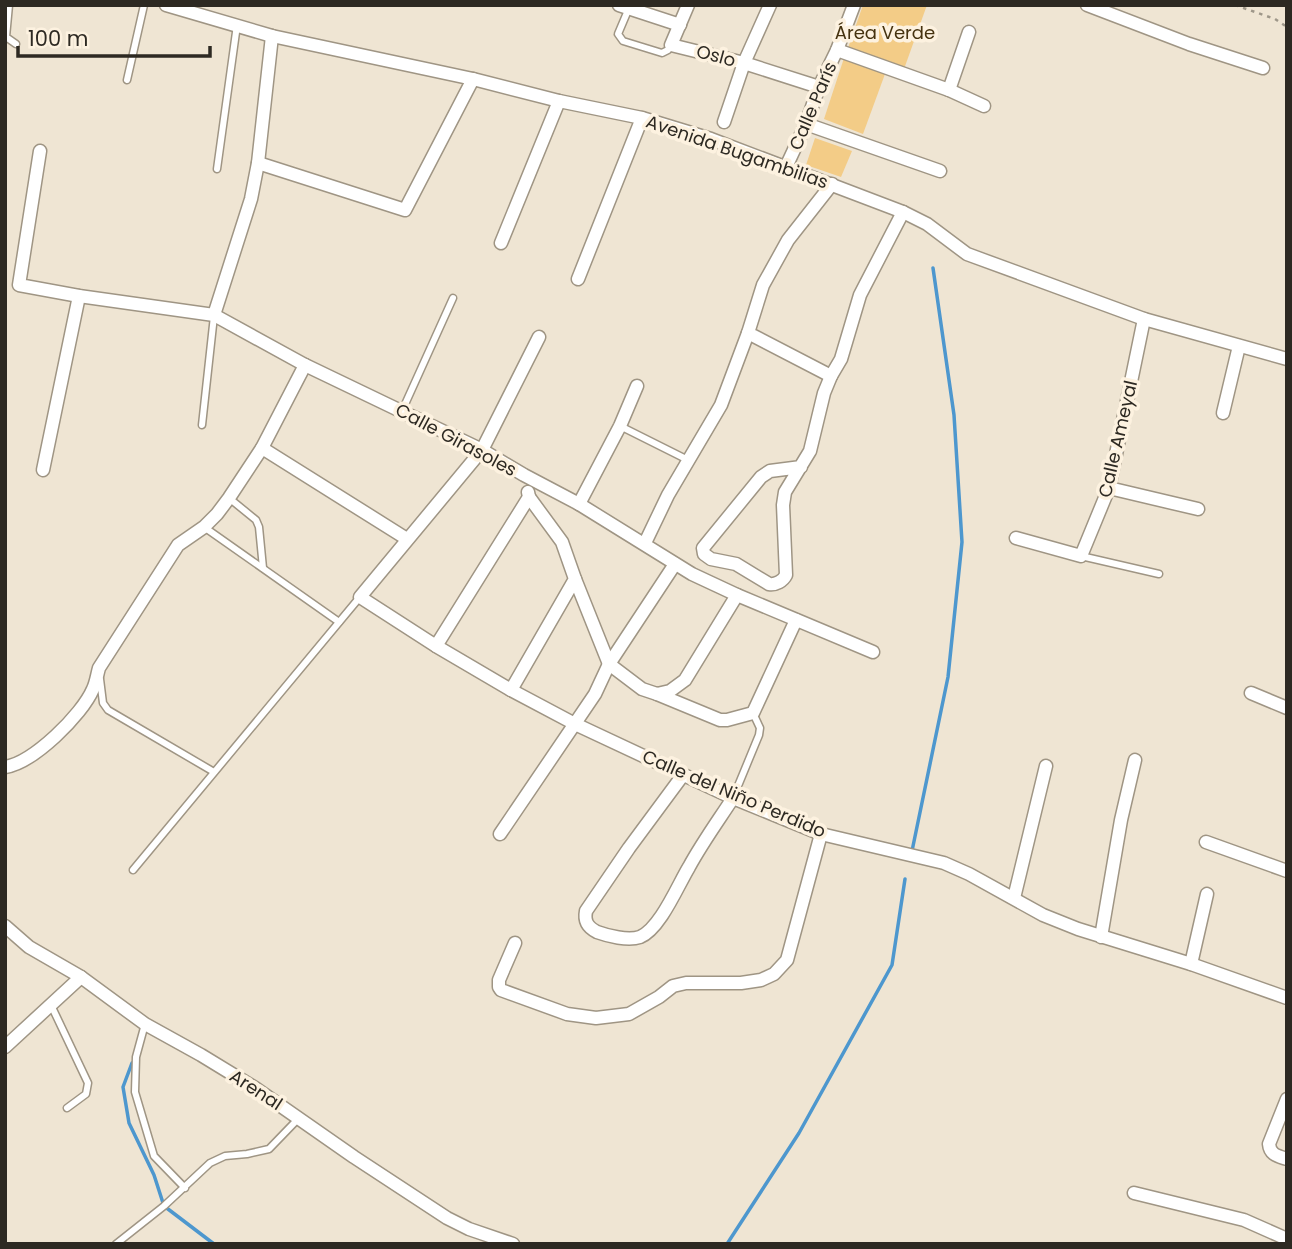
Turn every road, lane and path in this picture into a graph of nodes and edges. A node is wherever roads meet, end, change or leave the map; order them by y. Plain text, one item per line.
1 (9, 5) edge
2 (144, 5) edge
3 (166, 5) edge
4 (688, 5) edge
5 (770, 5) edge
6 (854, 5) edge
7 (1087, 5) edge
8 (1234, 5) edge
9 (624, 7) edge
10 (237, 25) junction
11 (680, 25) junction
12 (1287, 27) edge
13 (969, 32) dead end
14 (272, 36) junction
15 (16, 44) dead end
16 (671, 45) junction
17 (837, 50) junction
18 (744, 63) junction
19 (1263, 68) dead end
20 (472, 79) junction
21 (127, 80) dead end
22 (819, 86) junction
23 (950, 90) junction
24 (559, 101) junction
25 (984, 106) dead end
26 (642, 118) junction
27 (724, 121) dead end
28 (806, 124) junction
29 (40, 151) dead end
30 (258, 163) junction
31 (786, 167) junction
32 (217, 169) dead end
33 (940, 171) dead end
34 (832, 184) junction
35 (902, 212) junction
36 (501, 243) dead end
37 (578, 279) dead end
38 (79, 296) junction
39 (453, 298) dead end
40 (215, 316) junction
41 (1144, 319) junction
42 (748, 333) junction
43 (539, 337) dead end
44 (1239, 346) junction
45 (1287, 359) edge
46 (305, 365) junction
47 (831, 376) junction
48 (637, 386) dead end
49 (402, 411) junction
50 (1223, 413) dead end
51 (202, 425) dead end
52 (620, 426) junction
53 (262, 448) junction
54 (482, 450) junction
55 (688, 460) junction
56 (801, 467) junction
57 (43, 470) dead end
58 (524, 475) junction
59 (1110, 488) junction
60 (529, 497) junction
61 (229, 498) junction
62 (579, 504) junction
63 (1198, 509) dead end
64 (204, 527) junction
65 (1016, 538) dead end
66 (407, 539) junction
67 (645, 543) junction
68 (1081, 556) junction
69 (675, 564) junction
70 (263, 568) junction
71 (1158, 574) dead end
72 (575, 579) junction
73 (737, 596) junction
74 (360, 597) junction
75 (796, 620) junction
76 (339, 622) junction
77 (436, 646) junction
78 (873, 652) dead end
79 (609, 664) junction
80 (99, 668) junction
81 (511, 690) junction
82 (1251, 693) dead end
83 (657, 694) junction
84 (1287, 707) edge
85 (753, 713) junction
86 (575, 724) junction
87 (1135, 760) dead end
88 (1046, 766) dead end
89 (5, 767) edge
90 (214, 772) junction
91 (683, 775) junction
92 (733, 798) junction
93 (500, 834) dead end
94 (821, 834) junction
95 (1206, 842) dead end
96 (132, 870) dead end
97 (1287, 871) edge
98 (1207, 894) dead end
99 (1014, 898) junction
100 (5, 926) edge
101 (1101, 937) junction
102 (515, 943) dead end
103 (1191, 964) junction
104 (81, 977) junction
105 (1287, 998) edge
106 (51, 1005) junction
107 (145, 1024) junction
108 (5, 1047) edge
109 (1287, 1099) edge
110 (67, 1108) dead end
111 (1283, 1118) edge
112 (298, 1119) junction
113 (1287, 1160) edge
114 (185, 1188) junction
115 (1133, 1193) dead end
116 (1287, 1239) edge
117 (116, 1244) edge
118 (513, 1244) edge

1 - 15 lane
2 - 21 lane
3 - 10 street, Avenida Bugambilias
4 - 11 street, Oslo
5 - 18 street
6 - 17 street, Calle París
7 - 19 street
8 - 12 path
9 - 11 street
9 - 16 lane
10 - 14 street, Avenida Bugambilias
10 - 32 lane
11 - 16 street, Oslo
13 - 23 street
14 - 20 street, Avenida Bugambilias
14 - 30 street
16 - 18 street, Oslo
17 - 22 street, Calle París
17 - 23 street
18 - 22 street
18 - 27 street, Oslo
20 - 24 street, Avenida Bugambilias
20 - 30 street
22 - 28 street, Calle París
23 - 25 street
24 - 26 street, Avenida Bugambilias
24 - 36 street
26 - 31 street, Avenida Bugambilias
26 - 37 street
28 - 31 street, Calle París
28 - 33 street
29 - 38 street, Calle Girasoles
30 - 40 street
31 - 34 street, Avenida Bugambilias
34 - 35 street, Avenida Bugambilias
34 - 42 street
35 - 41 street, Avenida Bugambilias
35 - 47 street
38 - 40 street, Calle Girasoles
38 - 57 street
39 - 49 lane
40 - 46 street, Calle Girasoles
40 - 51 lane
41 - 44 street, Avenida Bugambilias
41 - 59 street, Calle Ameyal
42 - 47 street
42 - 55 street
43 - 54 street
44 - 45 street, Avenida Bugambilias
44 - 50 street
46 - 49 street, Calle Girasoles
46 - 53 street
47 - 56 street
48 - 52 street
49 - 54 street, Calle Girasoles
52 - 55 lane
52 - 62 street
53 - 61 street
53 - 66 street
54 - 58 street, Calle Girasoles
54 - 66 street
55 - 67 street
56 - 56 street
58 - 60 street
58 - 62 street, Calle Girasoles
59 - 63 street
59 - 68 street, Calle Ameyal
60 - 72 street
60 - 77 street
61 - 64 street
61 - 70 lane
62 - 67 street, Calle Girasoles
64 - 70 lane
64 - 80 street
65 - 68 street
66 - 74 street
67 - 69 street, Calle Girasoles
68 - 71 lane
69 - 73 street, Calle Girasoles
69 - 79 street
70 - 76 lane
72 - 79 street
72 - 81 street
73 - 75 street, Calle Girasoles
73 - 83 street
74 - 76 lane
74 - 77 street, Calle del Niño Perdido
75 - 78 street, Calle Girasoles
75 - 85 street
76 - 90 lane
77 - 81 street, Calle del Niño Perdido
79 - 83 street
79 - 86 street
80 - 89 street
80 - 90 lane
81 - 86 street, Calle del Niño Perdido
82 - 84 street
83 - 85 street
85 - 92 lane
86 - 91 street, Calle del Niño Perdido
86 - 93 street
87 - 101 street
88 - 99 street
90 - 96 lane
91 - 92 street, Calle del Niño Perdido
91 - 92 street
92 - 94 street, Calle del Niño Perdido
94 - 99 street, Calle del Niño Perdido
94 - 102 street
95 - 97 street
98 - 103 street
99 - 101 street, Calle del Niño Perdido
100 - 104 street, Arenal
101 - 103 street, Calle del Niño Perdido
103 - 105 street, Calle del Niño Perdido
104 - 106 street
104 - 107 street, Arenal
106 - 108 street
106 - 110 lane
107 - 112 street, Arenal
107 - 114 lane
109 - 111 street
111 - 113 street
112 - 114 lane
112 - 118 street, Arenal
114 - 117 lane
115 - 116 street

